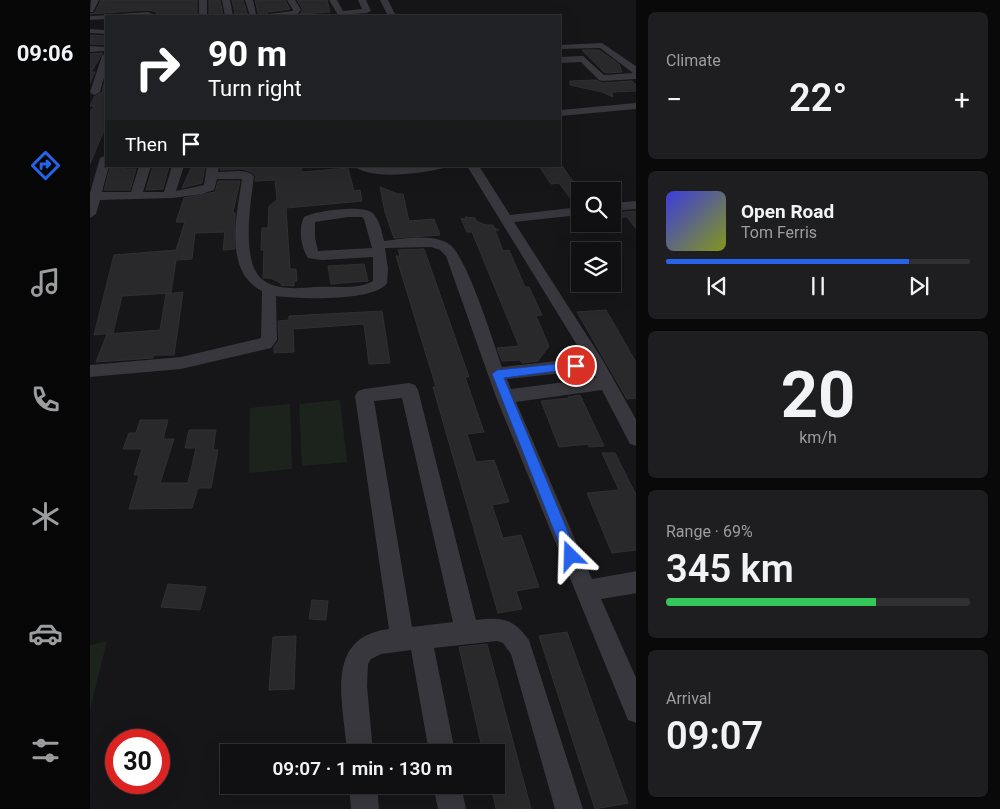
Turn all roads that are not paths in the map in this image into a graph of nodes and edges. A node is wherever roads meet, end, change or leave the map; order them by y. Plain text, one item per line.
1 (95, 0) edge
2 (203, 0) edge
3 (226, 0) edge
4 (249, 0) edge
5 (291, 0) edge
6 (333, 0) edge
7 (362, 0) edge
8 (384, 0) edge
9 (90, 10) edge
10 (149, 12) edge
11 (132, 15) edge
12 (203, 15) edge
13 (229, 15) edge
14 (253, 15) edge
15 (275, 15) edge
16 (392, 15) edge
17 (105, 17) edge
18 (90, 18) edge
19 (90, 31) edge
20 (105, 32) edge
21 (561, 47) edge
22 (105, 48) edge
23 (90, 50) edge
24 (105, 59) edge
25 (561, 60) edge
26 (636, 74) edge
27 (105, 91) edge
28 (93, 95) edge
29 (636, 106) edge
30 (561, 113) edge
31 (105, 159) edge
32 (90, 162) edge
33 (105, 162) edge
34 (145, 167) edge
35 (178, 167) edge
36 (364, 167) edge
37 (421, 167) edge
38 (473, 167) edge
39 (213, 171) edge
40 (169, 194) junction
41 (95, 196) junction
42 (136, 196) junction
43 (636, 205) edge
44 (621, 206) edge
45 (571, 212) edge
46 (90, 214) edge
47 (507, 219) junction
48 (378, 248) junction
49 (269, 290) junction
50 (596, 363) junction
51 (90, 371) edge
52 (497, 374) junction
53 (606, 383) junction
54 (505, 397) junction
55 (636, 438) edge
56 (636, 582) edge
57 (585, 591) junction
58 (467, 631) junction
59 (411, 638) junction
60 (636, 712) edge
61 (359, 744) edge
62 (440, 744) edge
63 (364, 794) edge
64 (450, 794) edge
65 (365, 809) edge
66 (452, 809) edge
67 (570, 809) edge

1 - 9 street
2 - 12 street
3 - 13 street
4 - 14 street
5 - 15 street
6 - 7 street
8 - 16 street
10 - 11 street
17 - 18 street
19 - 20 street
21 - 26 street
22 - 23 street
24 - 28 street
25 - 26 street
27 - 28 street
29 - 30 street
31 - 32 street
33 - 41 street
34 - 42 street
35 - 40 street
36 - 37 street
38 - 47 street
39 - 40 street
39 - 49 street
40 - 42 street
41 - 42 street
41 - 46 street
43 - 44 street
45 - 47 street
47 - 50 street
48 - 48 street
48 - 49 street
48 - 52 street
49 - 51 street
50 - 52 street
50 - 53 street
52 - 54 street
53 - 54 street
53 - 55 street
54 - 57 street
56 - 57 street
57 - 60 street
58 - 59 street
58 - 59 street
58 - 67 street
59 - 61 street
59 - 62 street
63 - 65 street
64 - 66 street

